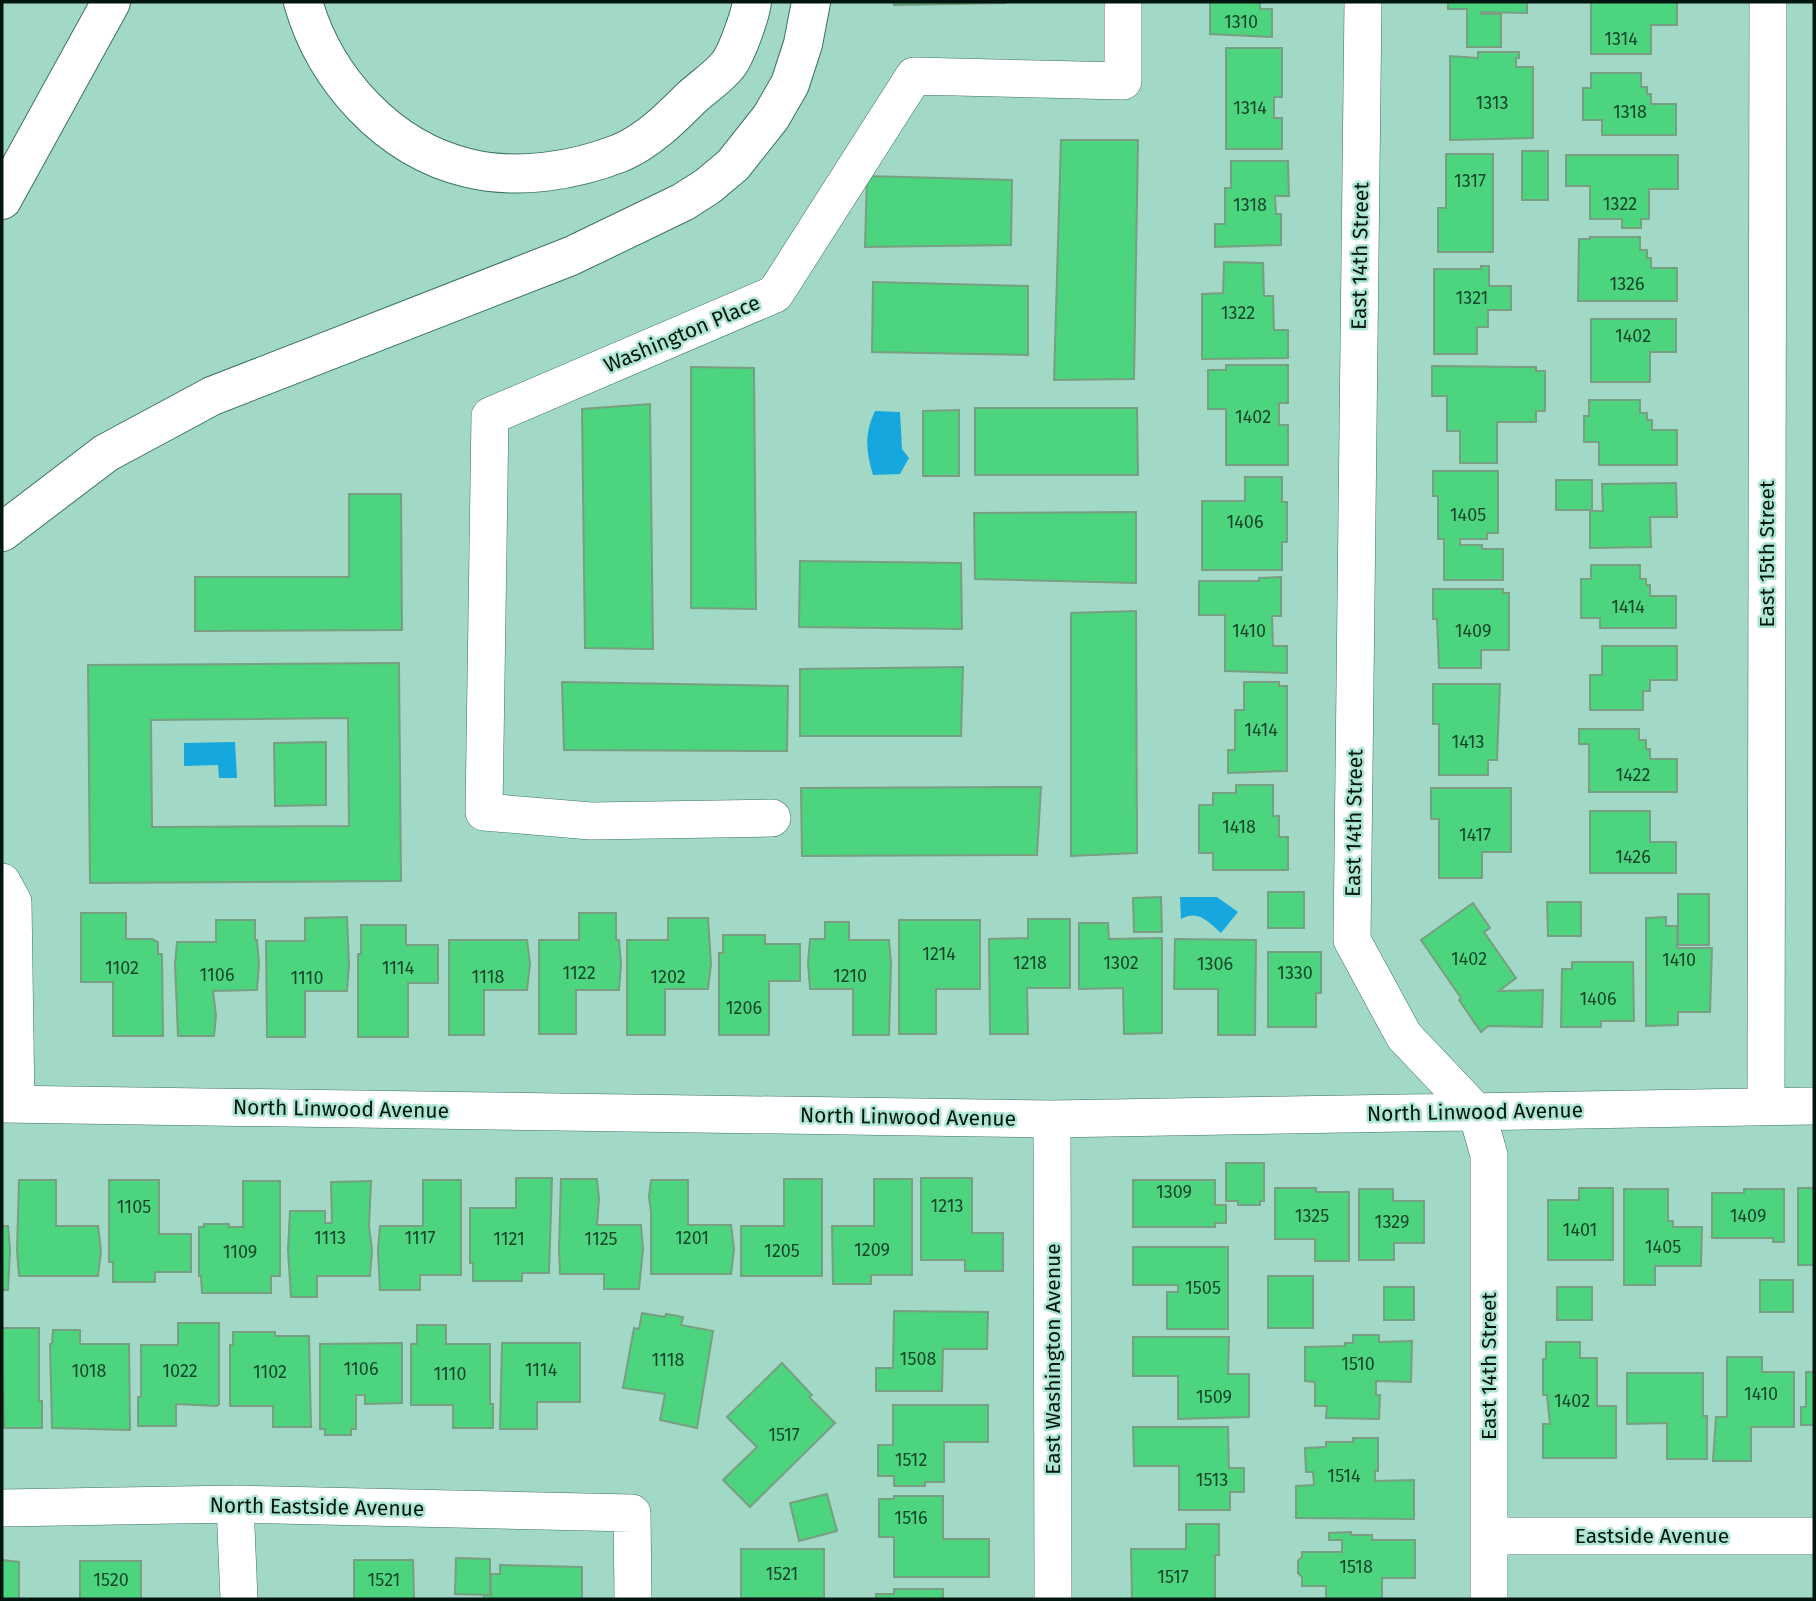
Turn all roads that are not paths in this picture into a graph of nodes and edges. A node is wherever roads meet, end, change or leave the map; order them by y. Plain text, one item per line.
1 (111, 2) edge
2 (303, 2) edge
3 (732, 2) edge
4 (752, 2) edge
5 (811, 2) edge
6 (1123, 2) edge
7 (1363, 2) edge
8 (1768, 2) edge
9 (696, 93) junction
10 (2, 200) edge
11 (2, 532) edge
12 (772, 818) dead end
13 (2, 882) edge
14 (9, 1104) edge
15 (1766, 1106) junction
16 (1814, 1106) edge
17 (1477, 1113) junction
18 (1052, 1119) junction
19 (235, 1504) junction
20 (2, 1508) edge
21 (1489, 1535) junction
22 (1814, 1536) edge
23 (239, 1599) edge
24 (633, 1599) edge
25 (1053, 1599) edge
26 (1489, 1599) edge

1 - 10 highway
2 - 9 highway
3 - 9 highway
4 - 9 highway
5 - 11 highway
6 - 12 street, Washington Place
7 - 17 street, East 14th Street
8 - 15 street, East 15th Street
13 - 14 street
14 - 18 street, North Linwood Avenue
15 - 16 street, North Linwood Avenue
15 - 17 street, North Linwood Avenue
17 - 18 street, North Linwood Avenue
17 - 21 street, East 14th Street
18 - 25 street, East Washington Avenue
19 - 20 street, North Eastside Avenue
19 - 23 street
19 - 24 street, North Eastside Avenue
21 - 22 street, Eastside Avenue
21 - 26 street, East 14th Street

